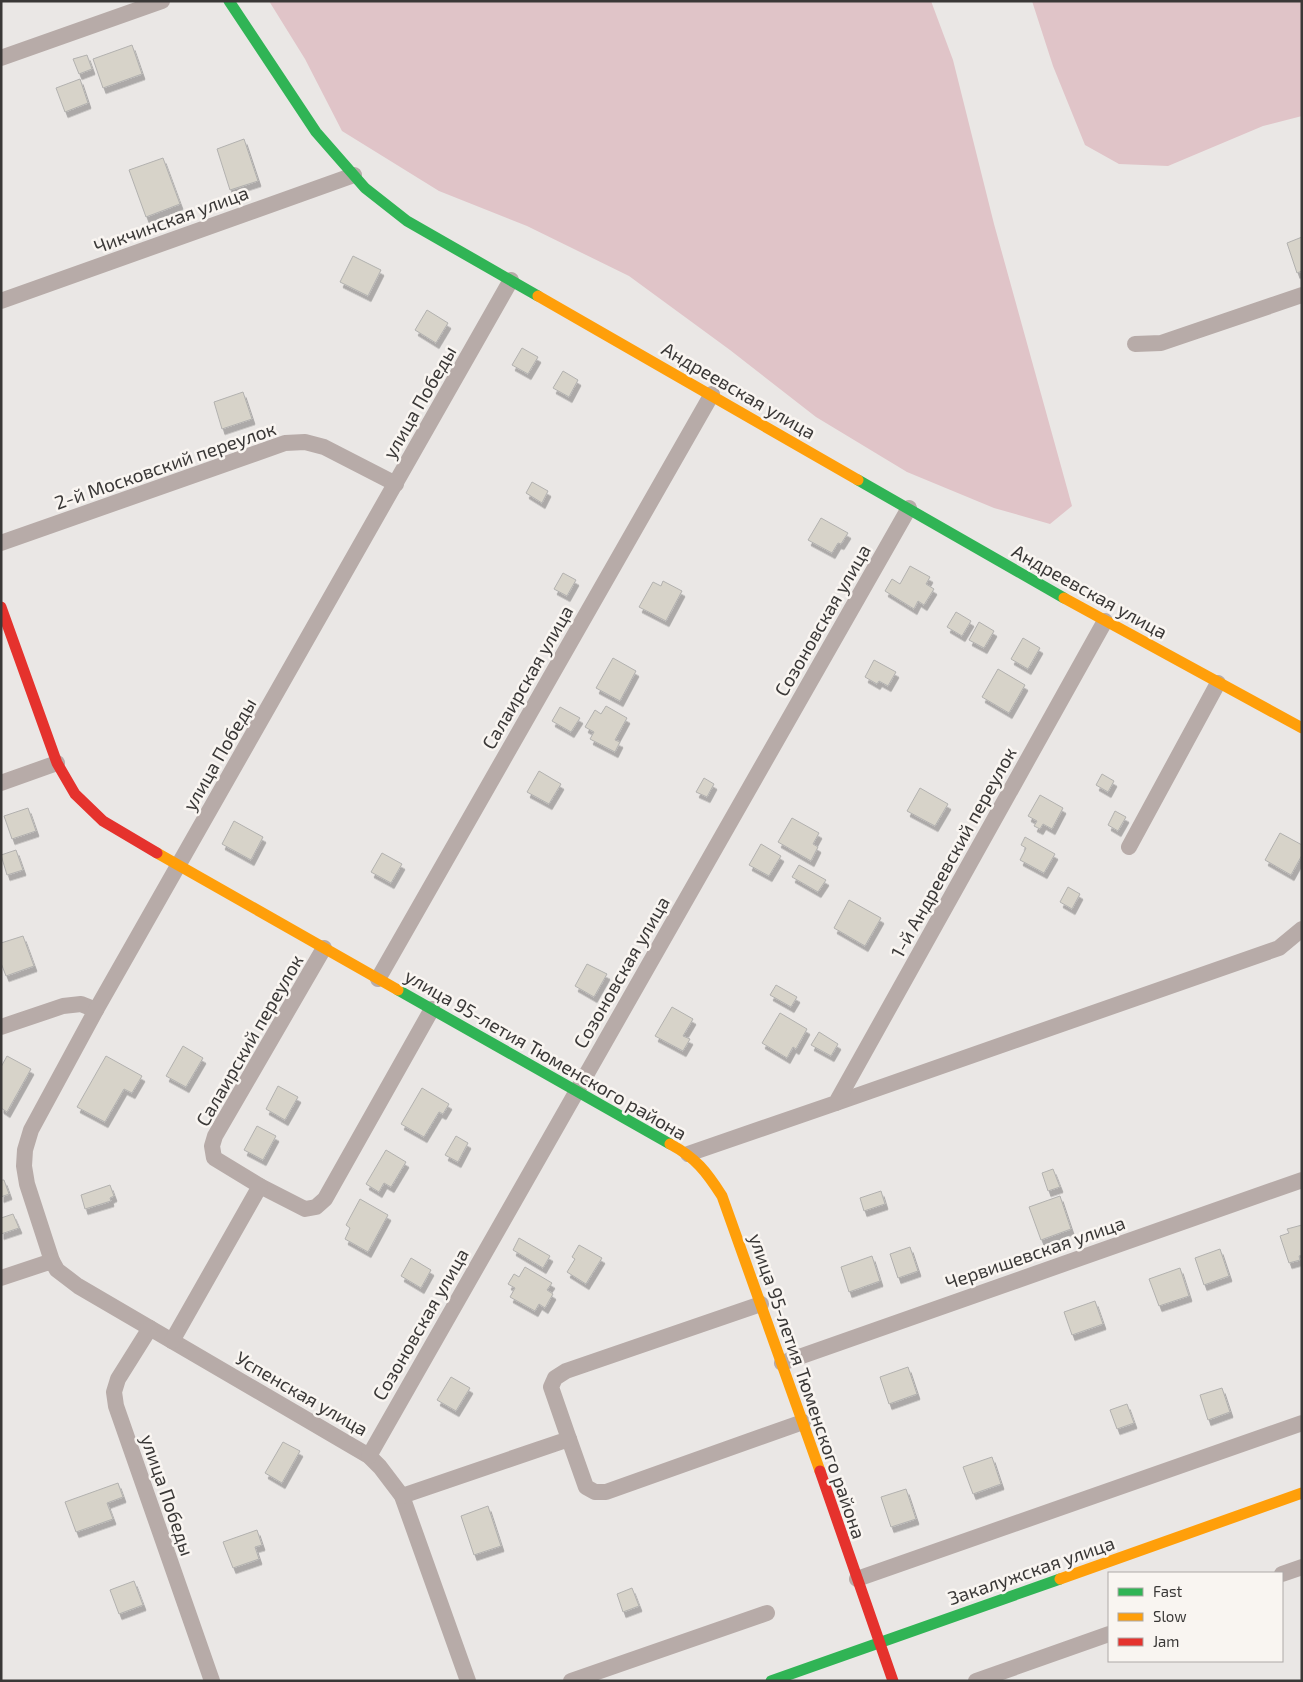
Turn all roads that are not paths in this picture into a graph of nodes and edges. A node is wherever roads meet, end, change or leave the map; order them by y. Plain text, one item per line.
1 (162, 1) edge
2 (229, 1) edge
3 (1, 58) edge
4 (354, 175) junction
5 (512, 280) junction
6 (1302, 295) edge
7 (1, 301) edge
8 (1135, 344) dead end
9 (712, 394) junction
10 (396, 484) junction
11 (909, 508) junction
12 (1, 543) edge
13 (1, 606) edge
14 (1105, 621) junction
15 (1218, 683) junction
16 (1302, 728) edge
17 (57, 763) junction
18 (1, 783) edge
19 (1129, 847) dead end
20 (178, 866) junction
21 (1302, 929) edge
22 (324, 948) junction
23 (378, 979) junction
24 (432, 1009) junction
25 (96, 1010) junction
26 (1, 1027) edge
27 (576, 1090) junction
28 (836, 1102) junction
29 (688, 1154) junction
30 (1302, 1180) edge
31 (260, 1186) junction
32 (52, 1261) junction
33 (1, 1278) edge
34 (761, 1304) junction
35 (150, 1328) junction
36 (172, 1340) junction
37 (782, 1363) junction
38 (803, 1422) junction
39 (1302, 1423) edge
40 (568, 1439) junction
41 (369, 1456) junction
42 (1302, 1493) edge
43 (402, 1496) junction
44 (1302, 1567) edge
45 (1283, 1574) edge
46 (857, 1580) junction
47 (767, 1613) dead end
48 (1108, 1634) edge
49 (879, 1642) junction
50 (212, 1681) edge
51 (468, 1681) edge
52 (572, 1681) edge
53 (771, 1681) edge
54 (893, 1681) edge
55 (976, 1681) edge

1 - 3 street
2 - 4 street, Андреевская улица
4 - 5 street, Андреевская улица
4 - 7 street, Чикчинская улица
5 - 9 street, Андреевская улица
5 - 10 street, улица Победы
6 - 8 street
9 - 11 street, Андреевская улица
9 - 23 street, Салаирская улица
10 - 12 street, 2-й Московский переулок
10 - 20 street, улица Победы
11 - 14 street, Андреевская улица
11 - 27 street, Созоновская улица
13 - 17 street, улица 95-летия Тюменского района
14 - 15 street, Андреевская улица
14 - 28 street, 1-й Андреевский переулок
15 - 16 street, Андреевская улица
15 - 19 street
17 - 18 street
17 - 20 street, улица 95-летия Тюменского района
20 - 22 street, улица 95-летия Тюменского района
20 - 25 street, улица Победы
21 - 28 street
22 - 23 street, улица 95-летия Тюменского района
22 - 31 street, Салаирский переулок
23 - 24 street, улица 95-летия Тюменского района
24 - 27 street, улица 95-летия Тюменского района
24 - 31 street, Салаирский переулок
25 - 26 street
25 - 32 street, улица Победы
27 - 29 street, улица 95-летия Тюменского района
27 - 41 street, Созоновская улица
28 - 29 street
29 - 34 street, улица 95-летия Тюменского района
30 - 37 street, Червишевская улица
31 - 36 street
32 - 33 street
32 - 35 street, Успенская улица
34 - 37 street, улица 95-летия Тюменского района
34 - 40 street
35 - 36 street, Успенская улица
35 - 50 street, улица Победы
36 - 41 street, Успенская улица
37 - 38 street, улица 95-летия Тюменского района
38 - 40 street
38 - 46 street, улица 95-летия Тюменского района
39 - 46 street
40 - 43 street
41 - 43 street, Успенская улица
42 - 49 street, Закалужская улица
43 - 51 street, Успенская улица
44 - 45 street
46 - 49 street, улица 95-летия Тюменского района
47 - 52 street
48 - 55 street
49 - 53 street, Закалужская улица
49 - 54 street, улица 95-летия Тюменского района

